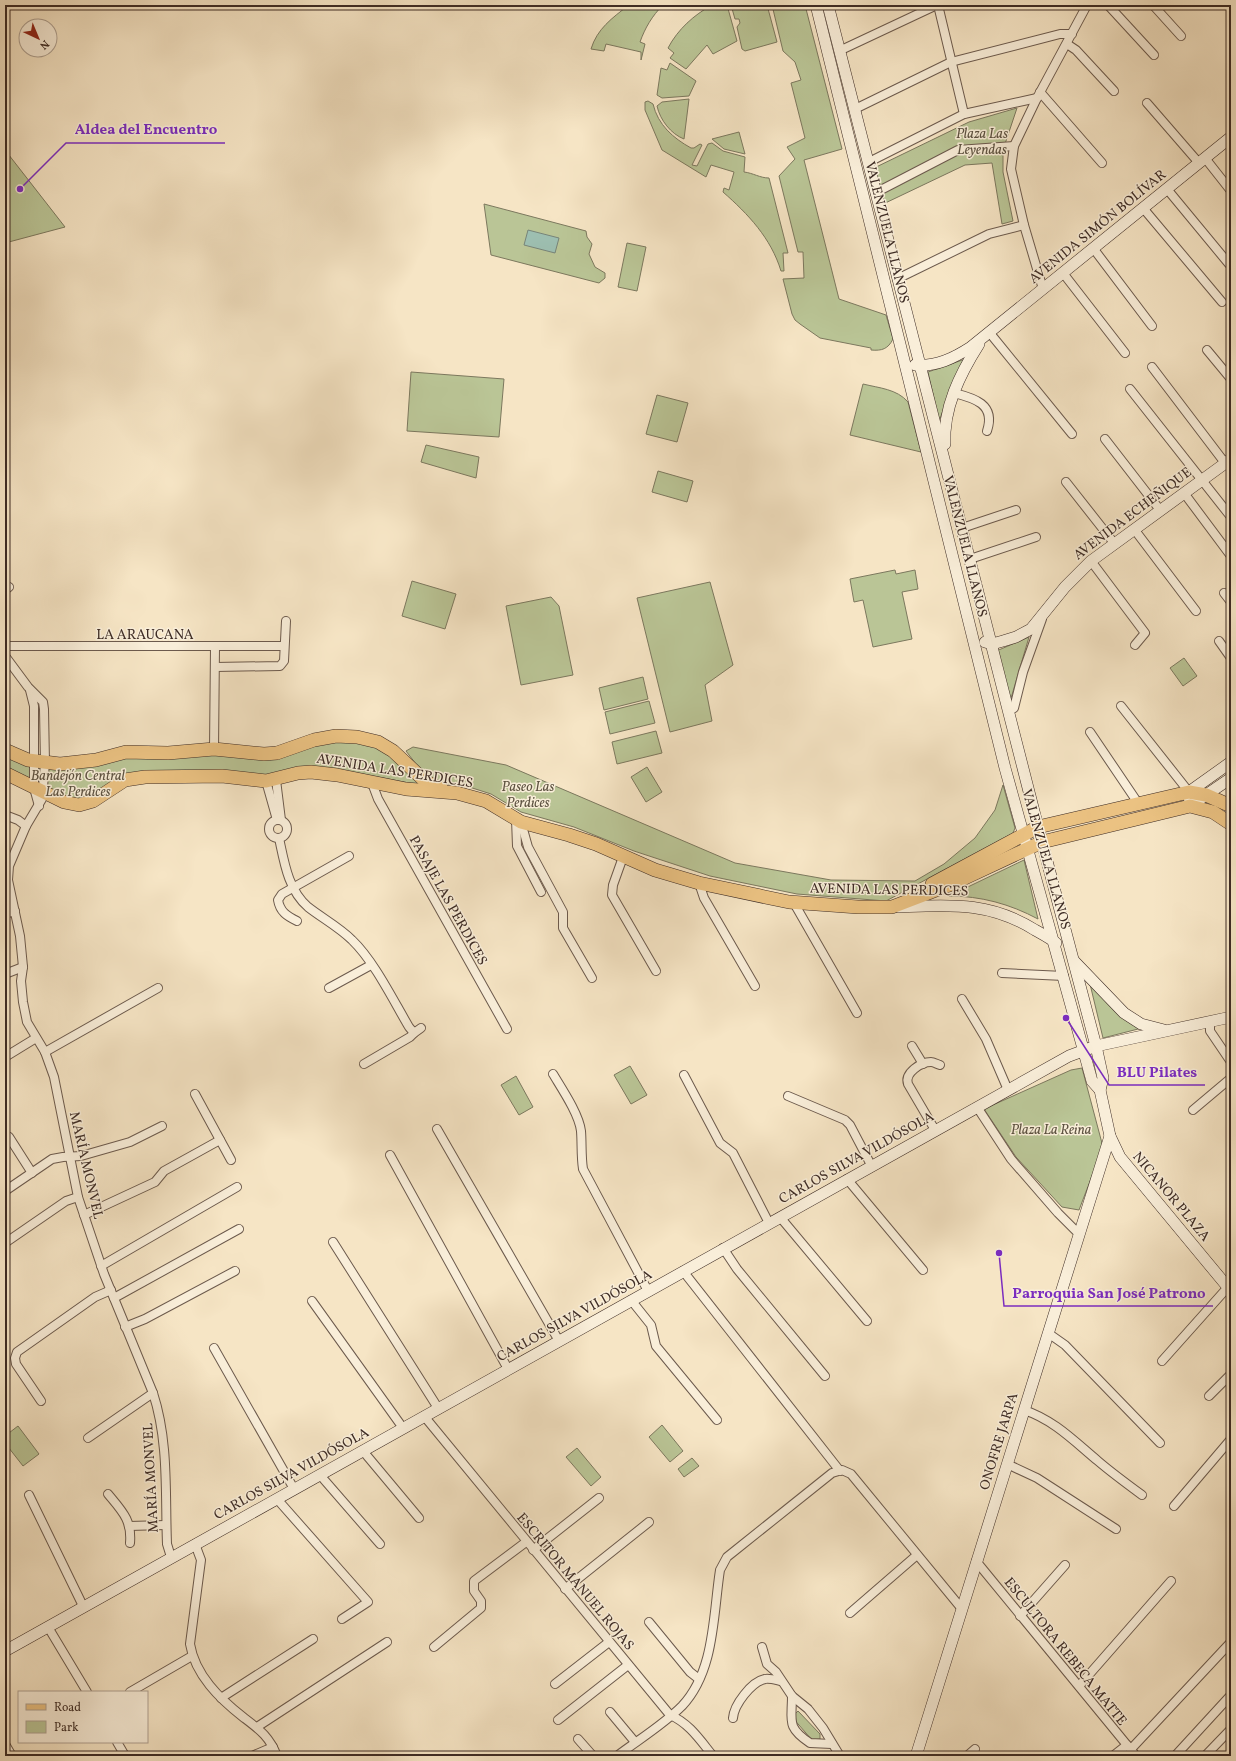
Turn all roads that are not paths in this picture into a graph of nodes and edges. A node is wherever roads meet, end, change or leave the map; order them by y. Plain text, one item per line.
1 (816, 5) edge
2 (828, 5) edge
3 (938, 5) edge
4 (1087, 5) edge
5 (1108, 5) edge
6 (1153, 5) edge
7 (1072, 34) junction
8 (1180, 36) dead end
9 (1067, 44) junction
10 (839, 51) junction
11 (1154, 55) dead end
12 (951, 62) junction
13 (1114, 91) dead end
14 (1039, 95) junction
15 (1147, 104) dead end
16 (854, 109) junction
17 (964, 114) junction
18 (1231, 137) edge
19 (1014, 146) junction
20 (1202, 160) junction
21 (868, 162) junction
22 (1102, 163) dead end
23 (1167, 189) junction
24 (1231, 191) edge
25 (875, 193) junction
26 (1143, 208) junction
27 (1024, 225) junction
28 (1093, 248) junction
29 (1229, 264) dead end
30 (1062, 273) junction
31 (897, 279) junction
32 (1043, 288) junction
33 (1222, 302) dead end
34 (1152, 326) dead end
35 (986, 335) junction
36 (1207, 350) dead end
37 (1125, 352) dead end
38 (906, 364) junction
39 (920, 365) junction
40 (1152, 367) dead end
41 (1231, 379) edge
42 (1130, 389) dead end
43 (954, 393) junction
44 (987, 431) dead end
45 (1072, 434) dead end
46 (1105, 439) dead end
47 (1228, 461) edge
48 (948, 472) junction
49 (1202, 480) junction
50 (1066, 482) dead end
51 (1184, 493) junction
52 (1016, 510) dead end
53 (1160, 510) junction
54 (1231, 517) edge
55 (962, 528) junction
56 (1134, 529) junction
57 (1036, 537) dead end
58 (1114, 543) junction
59 (1231, 556) edge
60 (970, 559) junction
61 (1091, 561) junction
62 (1224, 593) dead end
63 (1231, 602) edge
64 (1196, 611) dead end
65 (1043, 617) junction
66 (286, 621) dead end
67 (975, 640) junction
68 (1219, 641) dead end
69 (992, 644) junction
70 (1135, 645) dead end
71 (5, 646) edge
72 (284, 646) junction
73 (215, 647) junction
74 (5, 656) edge
75 (1231, 658) edge
76 (215, 667) junction
77 (1120, 706) dead end
78 (1009, 711) junction
79 (1090, 732) dead end
80 (214, 749) junction
81 (5, 750) edge
82 (40, 762) junction
83 (1231, 762) edge
84 (5, 773) edge
85 (417, 774) junction
86 (1231, 778) edge
87 (271, 780) junction
88 (372, 783) junction
89 (406, 789) junction
90 (38, 790) junction
91 (1189, 792) junction
92 (457, 793) junction
93 (1206, 795) junction
94 (1138, 803) junction
95 (1190, 806) junction
96 (1231, 806) edge
97 (5, 815) edge
98 (279, 820) junction
99 (519, 821) junction
100 (1231, 824) edge
101 (26, 826) junction
102 (1038, 828) junction
103 (1023, 835) junction
104 (279, 838) junction
105 (1042, 842) junction
106 (1027, 849) junction
107 (349, 856) dead end
108 (623, 857) junction
109 (699, 883) junction
110 (293, 887) junction
111 (541, 892) dead end
112 (794, 902) junction
113 (892, 907) junction
114 (16, 911) junction
115 (5, 914) edge
116 (297, 921) dead end
117 (1055, 942) junction
118 (1073, 960) junction
119 (371, 965) junction
120 (23, 967) junction
121 (656, 971) dead end
122 (1002, 973) dead end
123 (5, 974) edge
124 (1064, 976) junction
125 (592, 978) dead end
126 (755, 986) dead end
127 (158, 988) dead end
128 (329, 988) dead end
129 (962, 1000) dead end
130 (857, 1013) dead end
131 (1231, 1017) edge
132 (1210, 1021) junction
133 (506, 1029) dead end
134 (1167, 1031) junction
135 (36, 1038) junction
136 (912, 1046) dead end
137 (1096, 1046) junction
138 (1084, 1050) junction
139 (45, 1052) junction
140 (5, 1057) edge
141 (1231, 1062) edge
142 (364, 1064) dead end
143 (923, 1064) junction
144 (940, 1065) dead end
145 (553, 1074) dead end
146 (684, 1075) dead end
147 (1231, 1078) edge
148 (1008, 1090) junction
149 (1100, 1090) junction
150 (195, 1094) dead end
151 (788, 1096) dead end
152 (976, 1107) junction
153 (1194, 1110) dead end
154 (162, 1126) dead end
155 (436, 1129) dead end
156 (935, 1130) junction
157 (1110, 1136) junction
158 (8, 1137) dead end
159 (220, 1140) junction
160 (390, 1155) dead end
161 (69, 1157) junction
162 (231, 1160) dead end
163 (871, 1166) junction
164 (32, 1173) junction
165 (847, 1179) junction
166 (237, 1187) dead end
167 (5, 1191) edge
168 (78, 1197) junction
169 (84, 1215) junction
170 (780, 1217) junction
171 (769, 1223) junction
172 (239, 1229) dead end
173 (1079, 1234) junction
174 (333, 1242) dead end
175 (5, 1243) edge
176 (723, 1248) junction
177 (101, 1266) junction
178 (235, 1270) dead end
179 (923, 1270) dead end
180 (683, 1271) junction
181 (1229, 1289) edge
182 (111, 1290) junction
183 (648, 1291) junction
184 (114, 1298) junction
185 (631, 1300) junction
186 (312, 1301) dead end
187 (867, 1321) dead end
188 (125, 1327) junction
189 (1048, 1332) junction
190 (558, 1341) junction
191 (214, 1348) dead end
192 (1162, 1361) dead end
193 (508, 1369) junction
194 (1231, 1374) edge
195 (825, 1376) dead end
196 (153, 1393) junction
197 (1209, 1396) dead end
198 (41, 1402) dead end
199 (438, 1408) junction
200 (1024, 1410) junction
201 (424, 1416) junction
202 (717, 1420) dead end
203 (403, 1428) junction
204 (88, 1438) dead end
205 (1231, 1439) edge
206 (1160, 1443) dead end
207 (363, 1450) junction
208 (1007, 1464) junction
209 (841, 1470) junction
210 (320, 1475) junction
211 (294, 1489) junction
212 (108, 1494) dead end
213 (29, 1495) dead end
214 (1142, 1495) dead end
215 (599, 1498) dead end
216 (277, 1499) junction
217 (1174, 1506) dead end
218 (419, 1518) dead end
219 (649, 1522) dead end
220 (166, 1525) junction
221 (129, 1526) junction
222 (1116, 1529) dead end
223 (526, 1542) junction
224 (130, 1543) dead end
225 (195, 1544) junction
226 (380, 1544) dead end
227 (533, 1550) junction
228 (917, 1555) junction
229 (171, 1557) junction
230 (976, 1561) junction
231 (1066, 1565) dead end
232 (1170, 1581) dead end
233 (566, 1589) junction
234 (84, 1606) junction
235 (962, 1609) junction
236 (850, 1614) dead end
237 (1020, 1616) junction
238 (342, 1619) dead end
239 (649, 1622) dead end
240 (48, 1627) junction
241 (313, 1639) dead end
242 (387, 1642) dead end
243 (609, 1642) junction
244 (1231, 1642) edge
245 (434, 1647) dead end
246 (762, 1647) dead end
247 (5, 1650) edge
248 (192, 1656) junction
249 (767, 1664) junction
250 (628, 1665) junction
251 (699, 1679) junction
252 (765, 1679) junction
253 (781, 1681) junction
254 (555, 1684) dead end
255 (1079, 1686) junction
256 (86, 1691) edge
257 (132, 1691) edge
258 (1231, 1695) edge
259 (792, 1696) junction
260 (221, 1698) junction
261 (610, 1712) dead end
262 (670, 1716) junction
263 (733, 1718) dead end
264 (558, 1720) dead end
265 (258, 1727) junction
266 (1231, 1729) edge
267 (578, 1739) dead end
268 (635, 1742) junction
269 (118, 1743) edge
270 (5, 1744) edge
271 (832, 1744) junction
272 (273, 1747) junction
273 (975, 1749) dead end
274 (1131, 1750) edge
275 (124, 1754) dead end
276 (917, 1755) edge
277 (12, 1756) edge
278 (252, 1756) edge
279 (277, 1756) edge
280 (593, 1756) edge
281 (617, 1756) edge
282 (713, 1756) edge
283 (840, 1756) edge
284 (967, 1756) edge
285 (1113, 1756) edge
286 (1175, 1756) edge
287 (1205, 1756) edge

1 - 38 street, VALENZUELA LLANOS
2 - 10 street, VALENZUELA LLANOS
3 - 10 street
3 - 12 street
4 - 7 street
5 - 11 street
6 - 8 street
7 - 9 street
7 - 12 street
9 - 13 street
9 - 14 street
10 - 16 street, VALENZUELA LLANOS
12 - 16 street
12 - 17 street
14 - 17 street
14 - 19 street
14 - 22 street
15 - 20 street
16 - 21 street, VALENZUELA LLANOS
17 - 21 street
18 - 20 street, AVENIDA SIMÓN BOLÍVAR
19 - 25 street
19 - 27 street
20 - 23 street, AVENIDA SIMÓN BOLÍVAR
20 - 24 street
21 - 25 street, VALENZUELA LLANOS
23 - 26 street, AVENIDA SIMÓN BOLÍVAR
23 - 29 street
25 - 31 street, VALENZUELA LLANOS
26 - 28 street, AVENIDA SIMÓN BOLÍVAR
26 - 33 street
27 - 31 street
27 - 32 street
28 - 30 street, AVENIDA SIMÓN BOLÍVAR
28 - 34 street
30 - 32 street, AVENIDA SIMÓN BOLÍVAR
30 - 37 street
31 - 39 street, VALENZUELA LLANOS
32 - 35 street, AVENIDA SIMÓN BOLÍVAR
35 - 39 street, AVENIDA SIMÓN BOLÍVAR
35 - 43 street, AVENIDA SIMÓN BOLÍVAR
35 - 45 street
36 - 41 street
38 - 39 street, AVENIDA SIMÓN BOLÍVAR
38 - 67 street, VALENZUELA LLANOS
39 - 48 street, VALENZUELA LLANOS
40 - 47 street
42 - 49 street
43 - 44 street
43 - 48 street, AVENIDA SIMÓN BOLÍVAR
46 - 53 street
47 - 49 street, AVENIDA ECHEÑIQUE
48 - 55 street, VALENZUELA LLANOS
49 - 51 street, AVENIDA ECHEÑIQUE
49 - 54 street
50 - 58 street
51 - 53 street, AVENIDA ECHEÑIQUE
51 - 59 street
52 - 55 street
53 - 56 street, AVENIDA ECHEÑIQUE
55 - 60 street, VALENZUELA LLANOS
56 - 58 street, AVENIDA ECHEÑIQUE
56 - 64 street
57 - 60 street
58 - 61 street, AVENIDA ECHEÑIQUE
60 - 69 street, VALENZUELA LLANOS
61 - 65 street, AVENIDA ECHEÑIQUE
61 - 70 street
62 - 63 street
65 - 69 street, AVENIDA ECHEÑIQUE
65 - 78 street, AVENIDA ECHEÑIQUE
66 - 72 street
67 - 69 street, AVENIDA ECHEÑIQUE
67 - 103 street, VALENZUELA LLANOS
68 - 75 street
69 - 78 street, VALENZUELA LLANOS
71 - 73 street, LA ARAUCANA
72 - 73 street, LA ARAUCANA
72 - 76 street
73 - 76 street
74 - 82 street, MARÍA MONVEL
76 - 80 street
77 - 91 street
78 - 102 street, VALENZUELA LLANOS
79 - 94 street
80 - 82 main road
80 - 85 main road
81 - 82 main road
82 - 90 street, MARÍA MONVEL
83 - 91 street
84 - 90 main road, AVENIDA LAS PERDICES
85 - 89 main road
85 - 92 main road
86 - 93 street
87 - 88 main road, AVENIDA LAS PERDICES
87 - 90 main road, AVENIDA LAS PERDICES
87 - 98 street
88 - 89 main road, AVENIDA LAS PERDICES
88 - 133 street, PASAJE LAS PERDICES
89 - 92 main road, AVENIDA LAS PERDICES
90 - 101 street, MARÍA MONVEL
91 - 93 main road
91 - 94 main road
91 - 95 street
92 - 99 main road, AVENIDA LAS PERDICES
93 - 95 street
93 - 96 main road
94 - 102 main road
95 - 100 main road
95 - 105 main road
97 - 101 street
98 - 104 street
98 - 104 street
99 - 108 main road, AVENIDA LAS PERDICES
99 - 111 street
99 - 125 street
101 - 114 street, MARÍA MONVEL
102 - 103 main road
102 - 105 street, VALENZUELA LLANOS
103 - 106 street, VALENZUELA LLANOS
103 - 113 main road
104 - 110 street
105 - 106 main road
105 - 118 street, VALENZUELA LLANOS
106 - 113 main road
106 - 117 street, VALENZUELA LLANOS
107 - 110 street
108 - 109 main road, AVENIDA LAS PERDICES
108 - 121 street
109 - 112 main road, AVENIDA LAS PERDICES
109 - 126 street
110 - 116 street
110 - 119 street
112 - 113 main road, AVENIDA LAS PERDICES
112 - 130 street
113 - 117 street, AVENIDA LAS PERDICES
114 - 115 street
114 - 120 street, MARÍA MONVEL
117 - 118 street, AVENIDA LAS PERDICES
117 - 124 street, VALENZUELA LLANOS
118 - 134 street, CARLOS SILVA VILDÓSOLA
118 - 137 street, VALENZUELA LLANOS
119 - 128 street
119 - 142 street
120 - 123 street
120 - 135 street, MARÍA MONVEL
122 - 124 street
124 - 138 street, VALENZUELA LLANOS
127 - 139 street
129 - 148 street
131 - 132 street, CARLOS SILVA VILDÓSOLA
132 - 134 street, CARLOS SILVA VILDÓSOLA
132 - 141 street
134 - 137 street, CARLOS SILVA VILDÓSOLA
135 - 139 street, MARÍA MONVEL
135 - 140 street
136 - 143 street
137 - 138 street, CARLOS SILVA VILDÓSOLA
137 - 149 street, VALENZUELA LLANOS
138 - 148 street, CARLOS SILVA VILDÓSOLA
138 - 149 street, VALENZUELA LLANOS
139 - 161 street, MARÍA MONVEL
143 - 144 street
143 - 156 street
145 - 183 street
146 - 171 street
147 - 153 street
148 - 152 street, CARLOS SILVA VILDÓSOLA
149 - 157 street, VALENZUELA LLANOS
150 - 159 street
151 - 163 street
152 - 156 street, CARLOS SILVA VILDÓSOLA
152 - 173 street
154 - 161 street
155 - 190 street
156 - 163 street, CARLOS SILVA VILDÓSOLA
157 - 173 street, ONOFRE JARPA
157 - 181 street, NICANOR PLAZA
158 - 164 street
159 - 162 street
159 - 169 street
160 - 193 street
161 - 164 street
161 - 168 street, MARÍA MONVEL
163 - 165 street, CARLOS SILVA VILDÓSOLA
164 - 167 street
165 - 170 street, CARLOS SILVA VILDÓSOLA
165 - 179 street
166 - 177 street
168 - 169 street, MARÍA MONVEL
168 - 175 street
169 - 177 street, MARÍA MONVEL
170 - 171 street, CARLOS SILVA VILDÓSOLA
170 - 187 street
171 - 176 street, CARLOS SILVA VILDÓSOLA
172 - 184 street
173 - 189 street, ONOFRE JARPA
174 - 199 street
176 - 180 street, CARLOS SILVA VILDÓSOLA
176 - 195 street
177 - 182 street, MARÍA MONVEL
178 - 188 street
180 - 183 street, CARLOS SILVA VILDÓSOLA
180 - 209 street
181 - 192 street
182 - 184 street, MARÍA MONVEL
182 - 198 street
183 - 185 street, CARLOS SILVA VILDÓSOLA
184 - 188 street, MARÍA MONVEL
185 - 190 street, CARLOS SILVA VILDÓSOLA
185 - 202 street
186 - 203 street
188 - 196 street, MARÍA MONVEL
189 - 200 street, ONOFRE JARPA
189 - 206 street
190 - 193 street, CARLOS SILVA VILDÓSOLA
191 - 211 street
193 - 199 street, CARLOS SILVA VILDÓSOLA
194 - 197 street
196 - 204 street
196 - 220 street, MARÍA MONVEL
199 - 201 street, CARLOS SILVA VILDÓSOLA
200 - 208 street, ONOFRE JARPA
200 - 214 street
201 - 203 street, CARLOS SILVA VILDÓSOLA
201 - 223 street, ESCRITOR MANUEL ROJAS
203 - 207 street, CARLOS SILVA VILDÓSOLA
205 - 217 street
207 - 210 street, CARLOS SILVA VILDÓSOLA
207 - 218 street
208 - 222 street
208 - 230 street, ONOFRE JARPA
209 - 228 street
209 - 251 street
210 - 211 street, CARLOS SILVA VILDÓSOLA
210 - 226 street
211 - 216 street, CARLOS SILVA VILDÓSOLA
212 - 221 street
213 - 234 street
215 - 227 street
216 - 225 street, CARLOS SILVA VILDÓSOLA
216 - 238 street
219 - 233 street
220 - 221 street
220 - 229 street, MARÍA MONVEL
221 - 224 street
223 - 227 street, ESCRITOR MANUEL ROJAS
223 - 245 street
225 - 229 street, CARLOS SILVA VILDÓSOLA
225 - 248 street
227 - 233 street, ESCRITOR MANUEL ROJAS
228 - 235 street
228 - 236 street
229 - 234 street, CARLOS SILVA VILDÓSOLA
230 - 235 street, ONOFRE JARPA
230 - 237 street, ESCULTORA REBECA MATTE
231 - 237 street
232 - 255 street
233 - 243 street, ESCRITOR MANUEL ROJAS
234 - 240 street, CARLOS SILVA VILDÓSOLA
235 - 276 street, ONOFRE JARPA
237 - 255 street, ESCULTORA REBECA MATTE
239 - 251 street
240 - 247 street, CARLOS SILVA VILDÓSOLA
240 - 256 street
241 - 260 street
242 - 265 street
243 - 250 street, ESCRITOR MANUEL ROJAS
243 - 254 street
244 - 274 street
246 - 249 street
248 - 257 street
248 - 260 street
249 - 252 street
249 - 253 street
250 - 262 street, ESCRITOR MANUEL ROJAS
250 - 264 street
251 - 262 street
252 - 253 street
252 - 263 street
253 - 259 street
255 - 274 street, ESCULTORA REBECA MATTE
258 - 286 street
259 - 271 street
259 - 271 street
260 - 265 street
261 - 268 street
262 - 268 street
262 - 282 street, ESCRITOR MANUEL ROJAS
265 - 272 street
266 - 287 street
267 - 280 street
268 - 281 street
269 - 275 street
270 - 277 street
271 - 283 street
272 - 278 street
272 - 279 street
273 - 284 street
274 - 285 street

